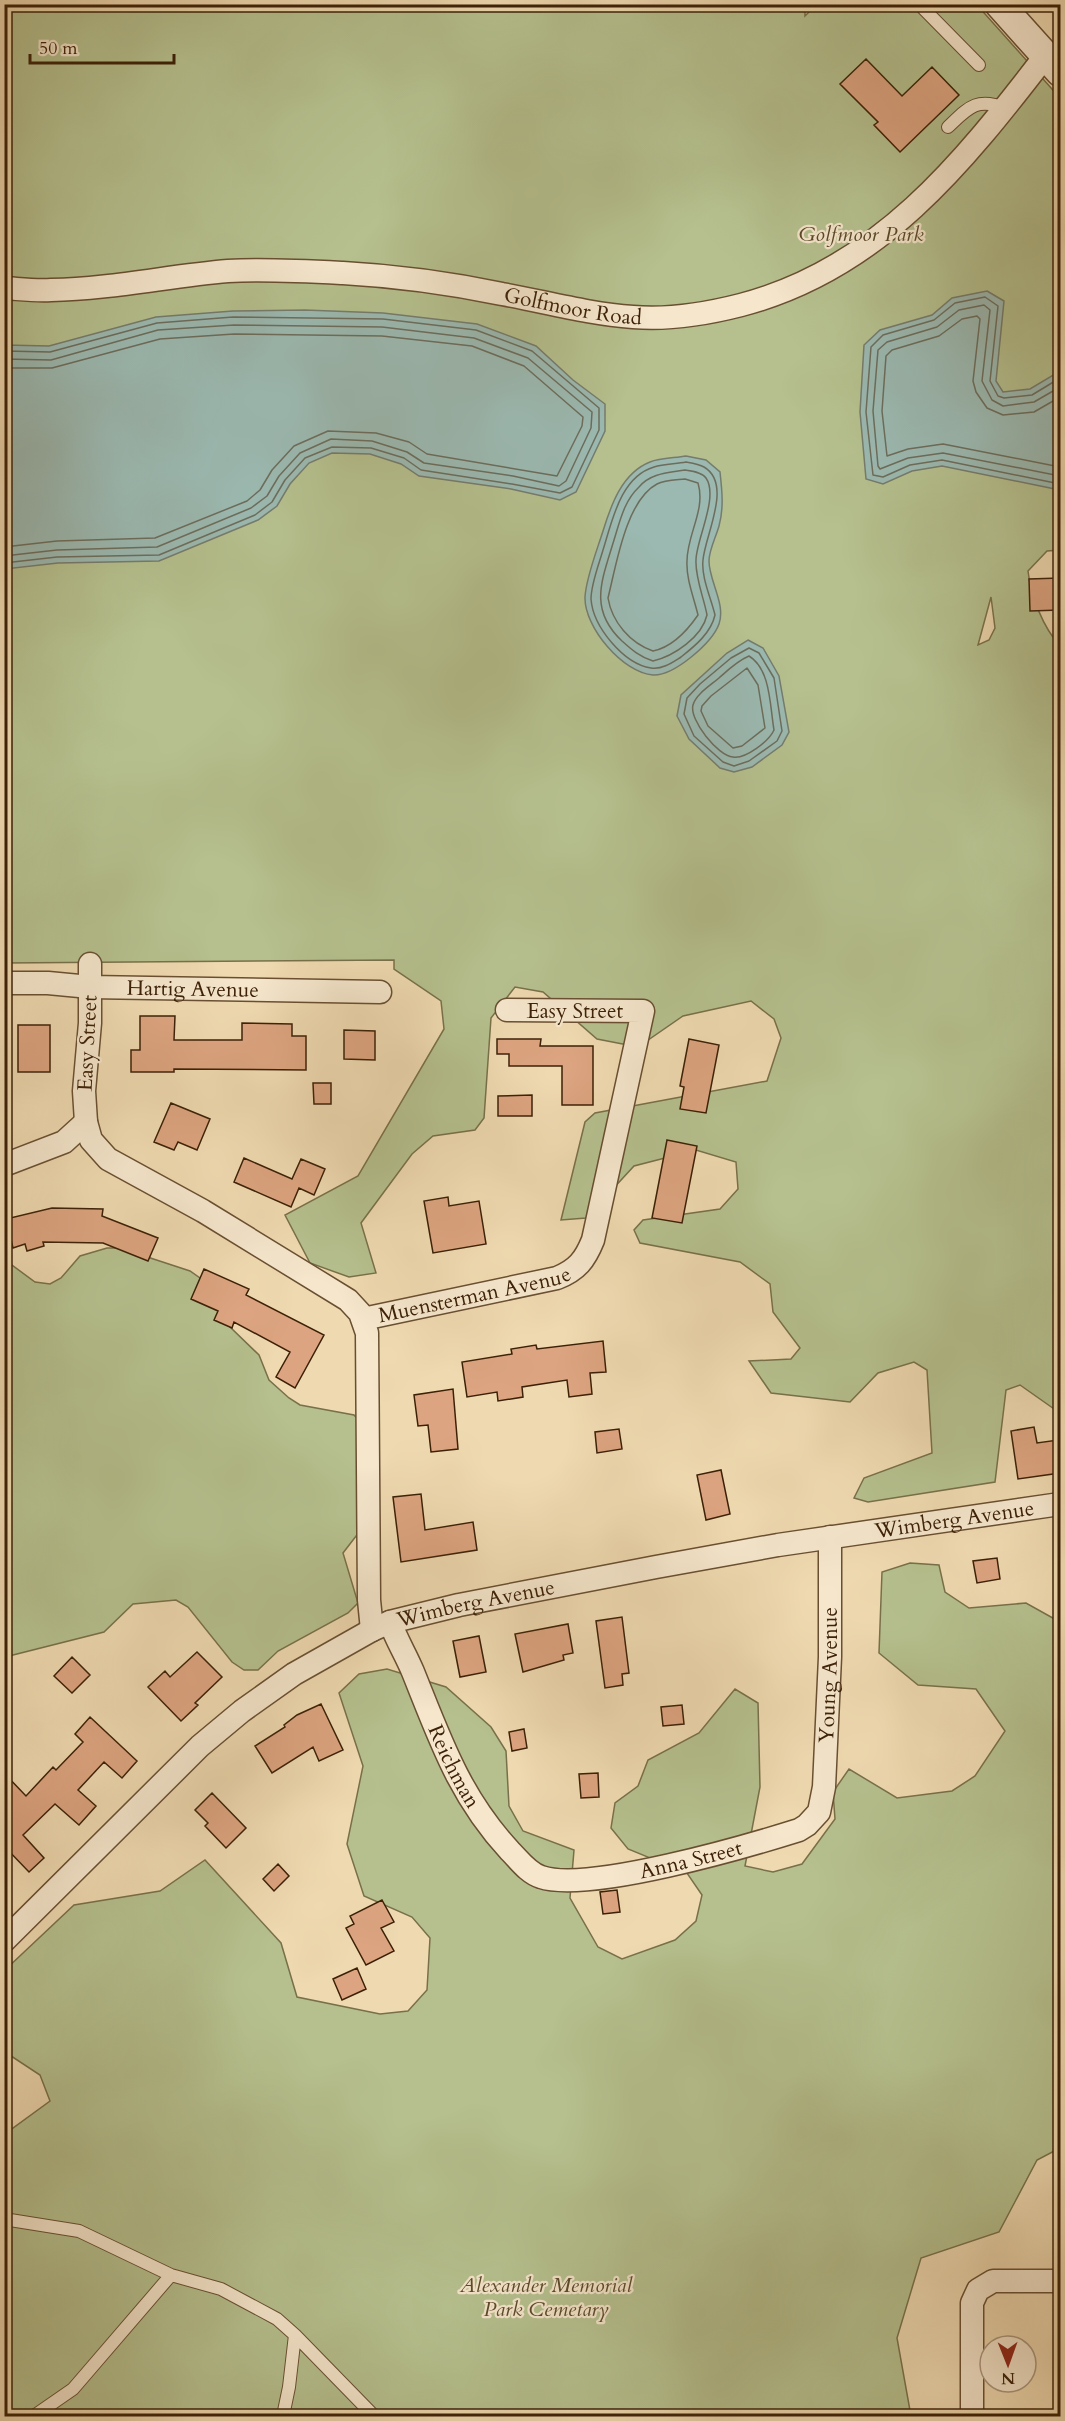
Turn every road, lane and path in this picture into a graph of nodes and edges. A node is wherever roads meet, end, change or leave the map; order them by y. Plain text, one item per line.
1 (919, 4) edge
2 (999, 4) edge
3 (1053, 63) edge
4 (979, 65) dead end
5 (1005, 108) junction
6 (948, 127) dead end
7 (4, 288) edge
8 (90, 964) dead end
9 (4, 983) edge
10 (90, 987) junction
11 (380, 992) dead end
12 (507, 1010) dead end
13 (643, 1011) joint
14 (86, 1122) junction
15 (4, 1165) edge
16 (363, 1319) junction
17 (1060, 1504) edge
18 (830, 1537) junction
19 (381, 1626) junction
20 (819, 1812) joint
21 (555, 1880) joint
22 (4, 1941) edge
23 (4, 2222) edge
24 (171, 2276) junction
25 (1060, 2281) edge
26 (295, 2335) junction
27 (34, 2416) edge
28 (283, 2416) edge
29 (374, 2416) edge
30 (972, 2416) edge

1 - 4 lane
2 - 3 street
3 - 5 street, Golfmoor Road
5 - 6 lane
5 - 7 street, Golfmoor Road
8 - 10 street, Easy Street
9 - 10 street, Hartig Avenue
10 - 11 street, Hartig Avenue
10 - 14 street, Easy Street
12 - 13 street, Easy Street
13 - 16 street, Muensterman Avenue
14 - 15 street
14 - 16 street, Muensterman Avenue
16 - 19 street, Reichman
17 - 18 street, Wimberg Avenue
18 - 19 street, Wimberg Avenue
18 - 20 street, Young Avenue
19 - 21 street, Reichman
19 - 22 street, Wimberg Avenue
20 - 21 street, Anna Street
23 - 24 lane
24 - 26 lane
24 - 27 lane
25 - 30 street
26 - 28 lane
26 - 29 lane

